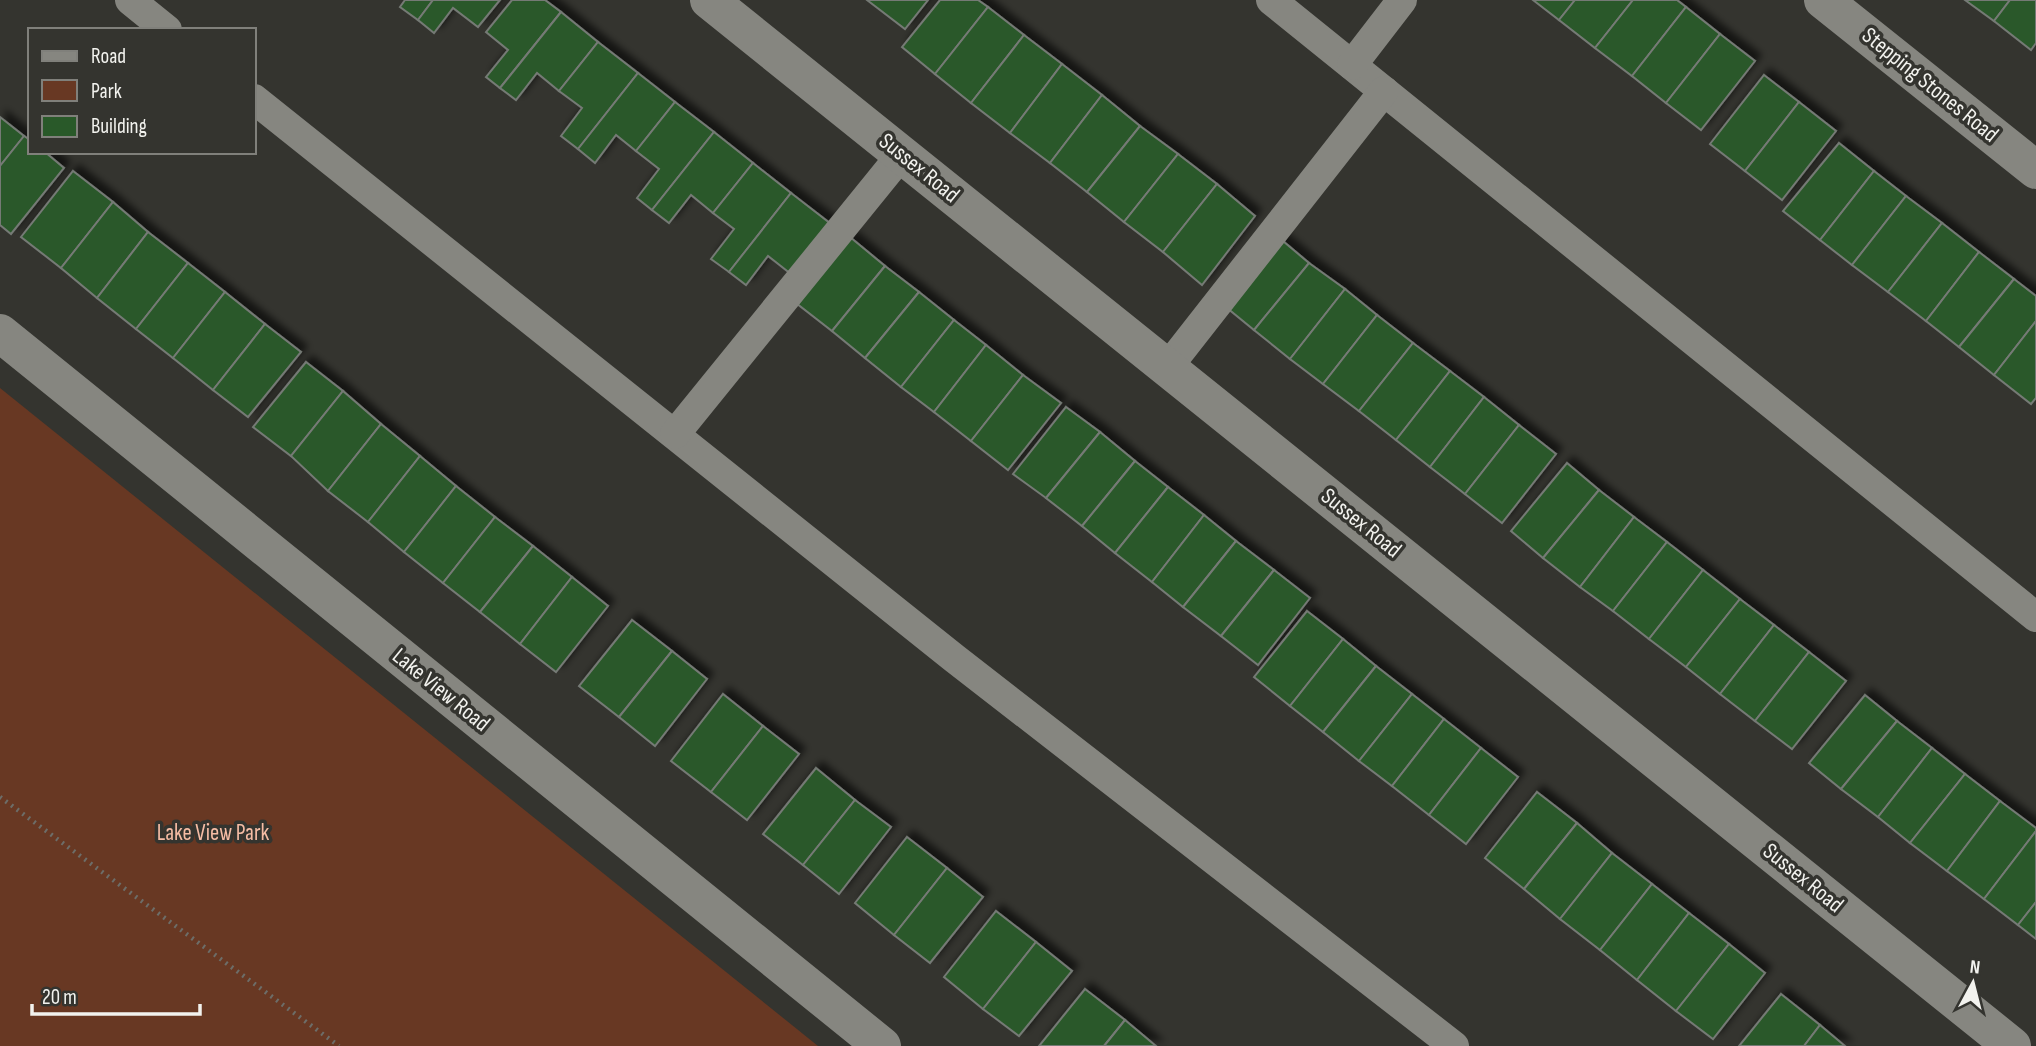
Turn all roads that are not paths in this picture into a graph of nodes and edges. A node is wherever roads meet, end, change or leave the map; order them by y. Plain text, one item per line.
1 (130, 0) edge
2 (709, 0) edge
3 (1271, 0) edge
4 (1402, 0) edge
5 (1823, 0) edge
6 (165, 28) edge
7 (1352, 65) junction
8 (1384, 91) junction
9 (256, 101) edge
10 (902, 154) junction
11 (2036, 170) edge
12 (0, 333) edge
13 (1167, 368) junction
14 (675, 434) junction
15 (2036, 617) edge
16 (882, 1046) edge
17 (1454, 1046) edge
18 (2012, 1046) edge

1 - 6 lane
2 - 10 street, Sussex Road
3 - 7 lane
4 - 7 lane
5 - 11 street, Stepping Stones Road
7 - 8 lane
8 - 13 lane
8 - 15 lane
9 - 14 lane
10 - 13 street, Sussex Road
10 - 14 lane
12 - 16 street, Lake View Road
13 - 18 street, Sussex Road
14 - 17 lane

